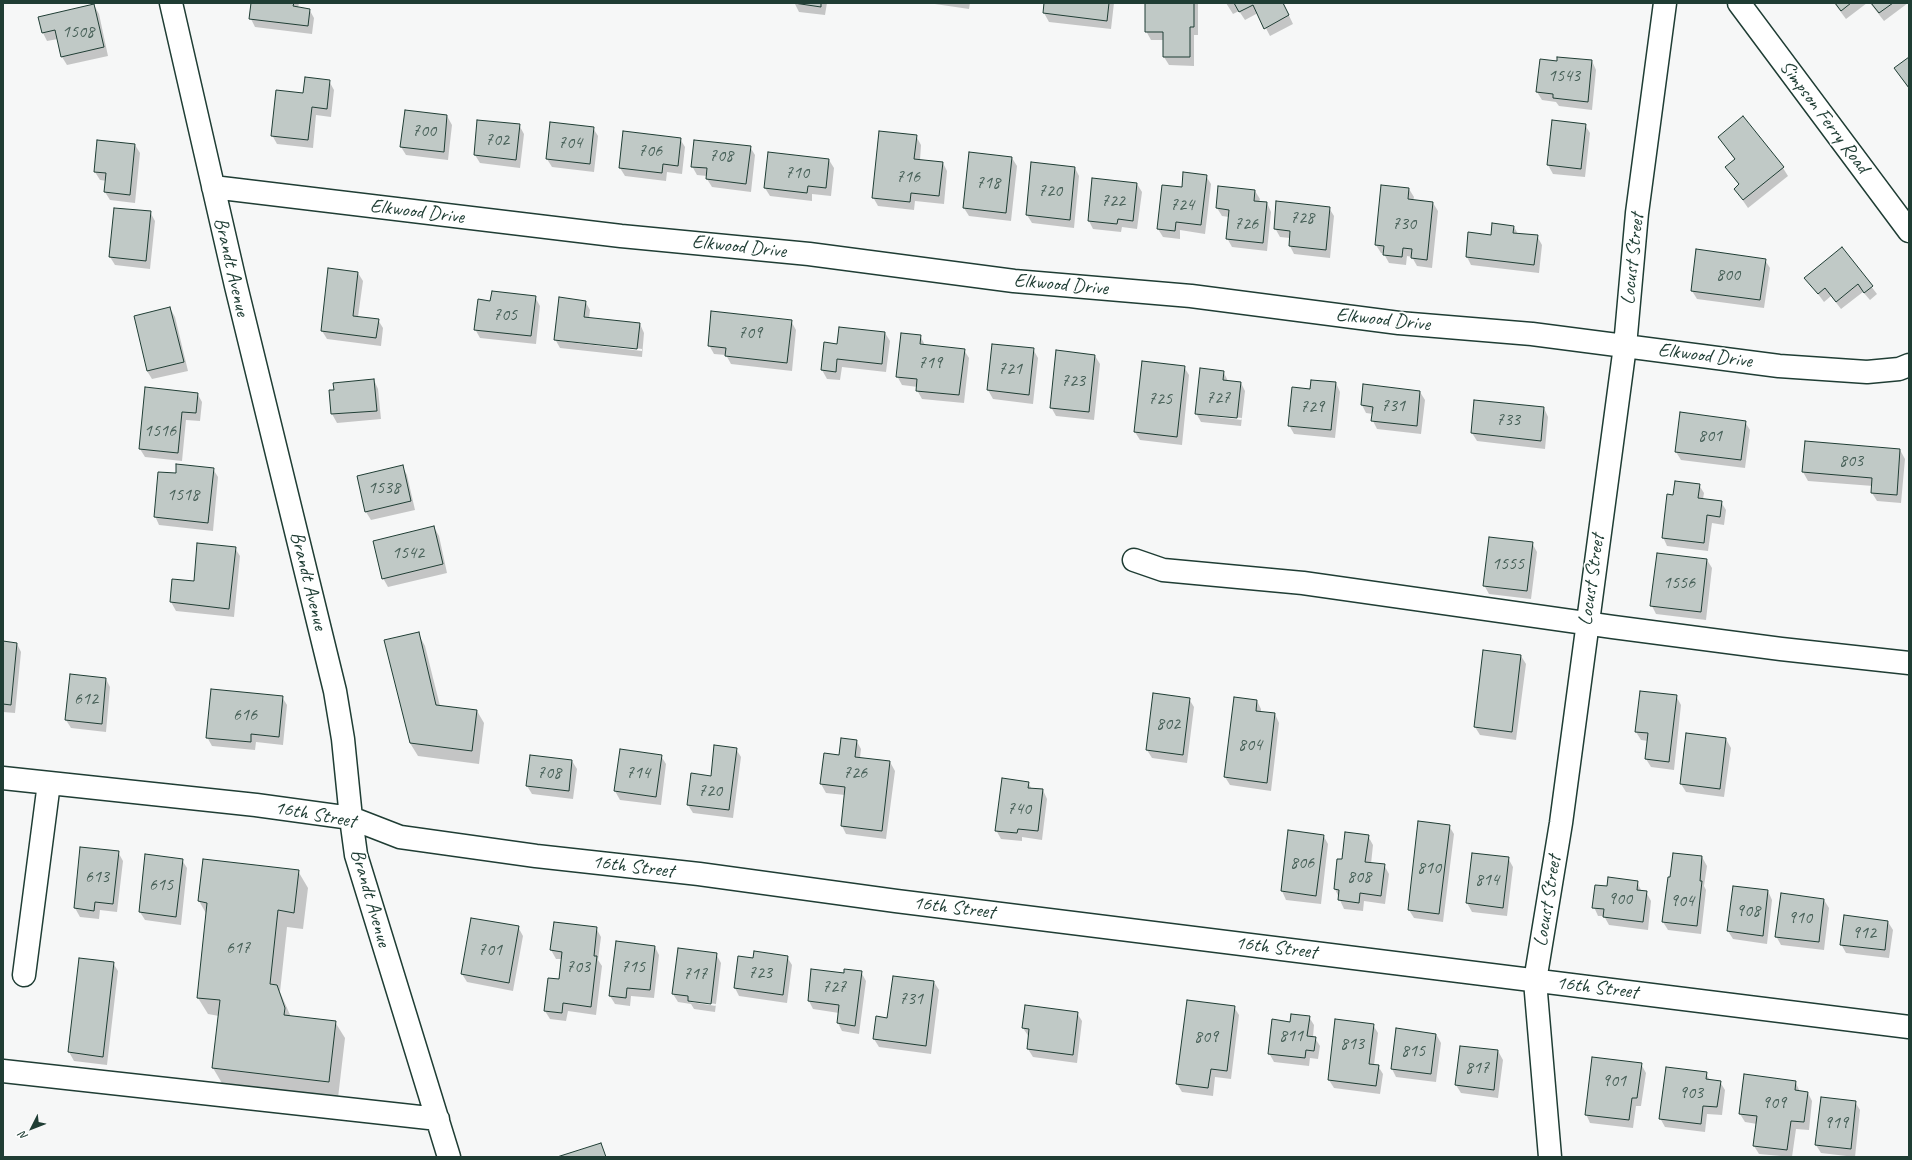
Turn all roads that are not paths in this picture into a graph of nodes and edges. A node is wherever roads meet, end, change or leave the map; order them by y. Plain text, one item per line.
1 (171, 3) edge
2 (1665, 3) edge
3 (1739, 3) edge
4 (213, 187) junction
5 (1909, 231) edge
6 (1625, 346) junction
7 (1909, 365) edge
8 (1134, 560) dead end
9 (1587, 624) junction
10 (1909, 664) edge
11 (3, 778) edge
12 (49, 783) junction
13 (351, 818) junction
14 (24, 975) dead end
15 (1536, 981) junction
16 (1909, 1027) edge
17 (3, 1072) edge
18 (438, 1118) junction
19 (449, 1157) edge
20 (1550, 1157) edge

1 - 4 street, Brandt Avenue
2 - 6 street, Locust Street
3 - 5 street, Simpson Ferry Road
4 - 6 street, Elkwood Drive
4 - 13 street, Brandt Avenue
6 - 7 street, Elkwood Drive
6 - 9 street, Locust Street
8 - 9 street
9 - 10 street
9 - 15 street, Locust Street
11 - 12 street, 16th Street
12 - 13 street, 16th Street
12 - 14 street
13 - 15 street, 16th Street
13 - 18 street, Brandt Avenue
15 - 16 street, 16th Street
15 - 20 street, Locust Street
17 - 18 street
18 - 19 street, Brandt Avenue

